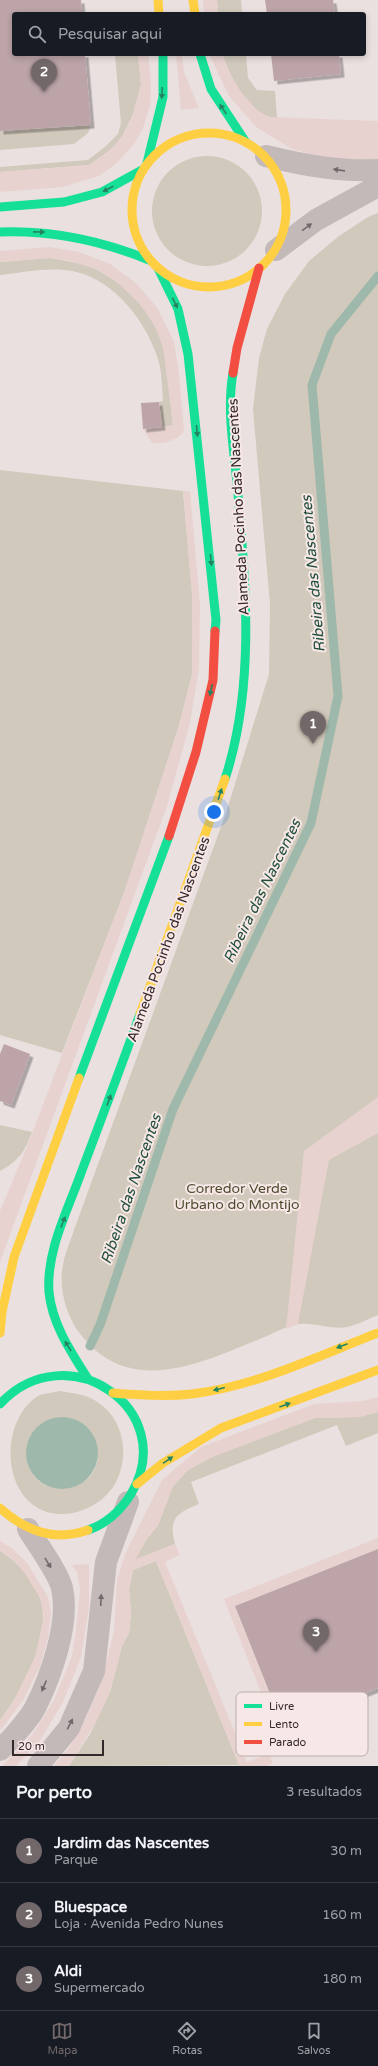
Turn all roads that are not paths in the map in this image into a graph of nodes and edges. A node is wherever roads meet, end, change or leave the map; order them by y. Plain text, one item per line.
1 (158, 0) edge
2 (193, 0) edge
3 (159, 12) edge
4 (195, 12) edge
5 (163, 56) edge
6 (200, 56) edge
7 (245, 141) junction
8 (266, 156) junction
9 (145, 166) junction
10 (378, 170) edge
11 (378, 186) edge
12 (0, 207) edge
13 (0, 232) edge
14 (276, 250) junction
15 (150, 260) junction
16 (158, 268) junction
17 (260, 268) junction
18 (0, 1333) edge
19 (378, 1333) edge
20 (378, 1370) edge
21 (88, 1379) junction
22 (378, 1379) edge
23 (113, 1393) junction
24 (316, 1394) junction
25 (0, 1404) edge
26 (133, 1493) junction
27 (0, 1508) edge
28 (0, 1521) edge
29 (22, 1526) junction
30 (0, 1750) edge
31 (38, 1766) edge

1 - 3 main road
2 - 4 main road
5 -> 9 main road
7 -> 6 main road
7 - 8 main road
7 - 9 main road
10 -> 8 street
8 - 14 main road
9 -> 12 main road
9 - 15 main road
14 -> 11 street
13 -> 15 main road
14 - 17 main road
15 - 16 main road
16 - 17 main road
16 -> 18 main road, Alameda Pocinho das Nascentes
21 -> 17 main road, Alameda Pocinho das Nascentes
19 -> 23 main road
20 - 24 main road
21 - 23 main road
21 - 25 main road
22 - 24 main road
23 - 26 main road
26 -> 24 main road
26 - 29 main road
31 -> 26 street
27 - 29 main road
28 - 29 main road
29 -> 30 street

